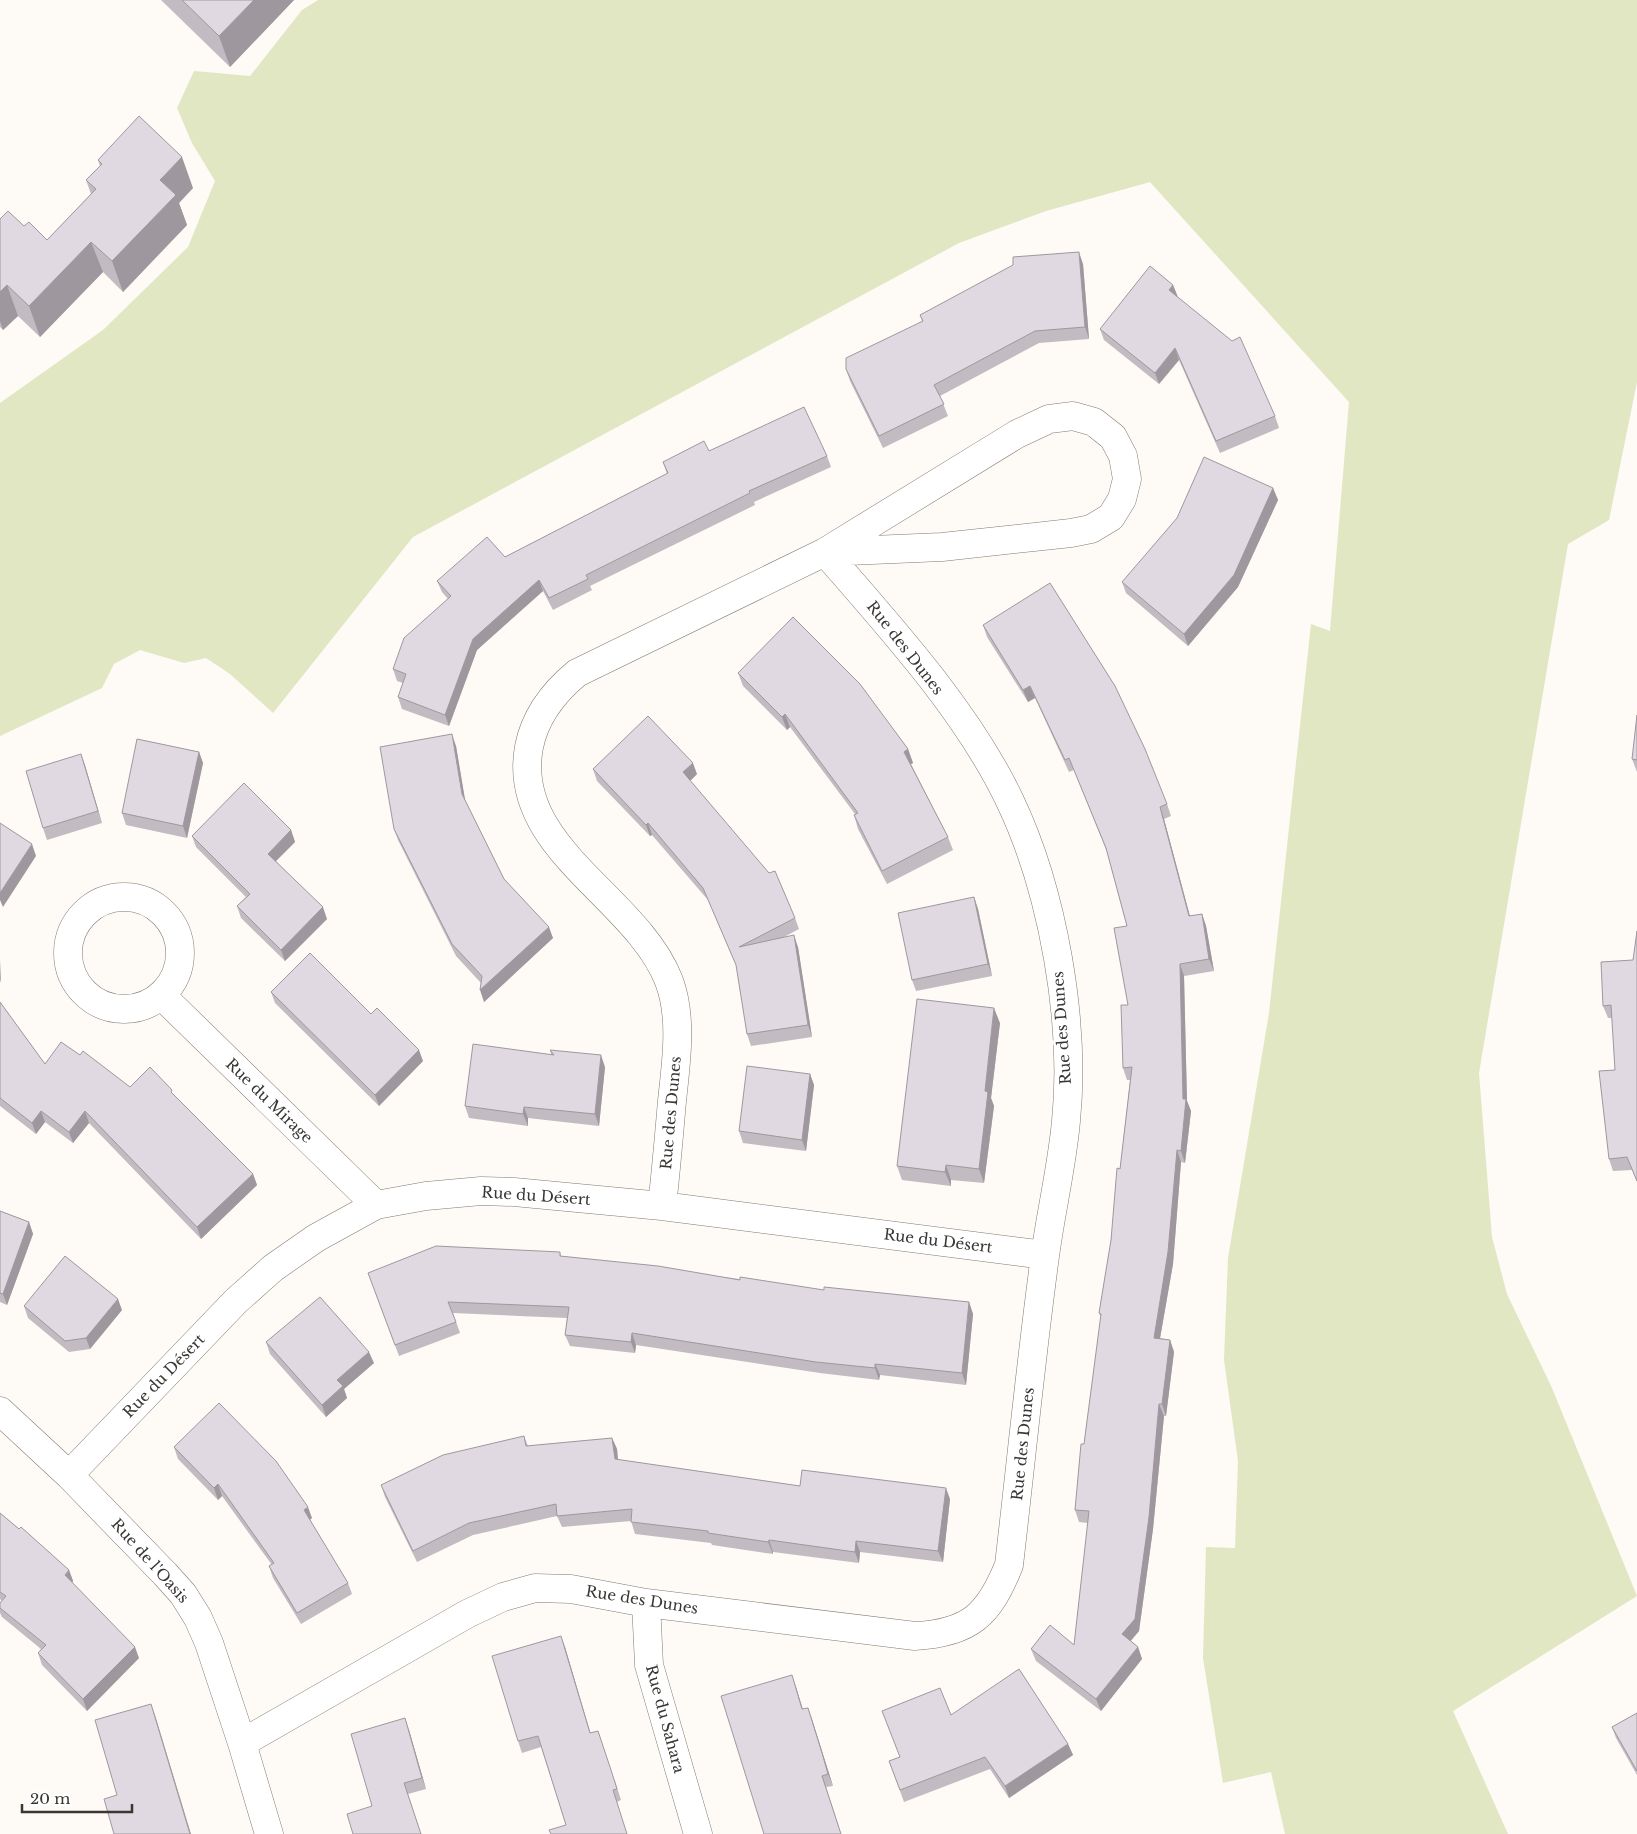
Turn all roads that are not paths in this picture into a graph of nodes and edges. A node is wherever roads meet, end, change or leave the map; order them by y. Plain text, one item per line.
1 (826, 552) junction
2 (162, 996) junction
3 (376, 1205) junction
4 (662, 1206) junction
5 (1045, 1255) junction
6 (0, 1411) edge
7 (69, 1475) junction
8 (646, 1603) junction
9 (242, 1742) junction
10 (269, 1834) edge
11 (698, 1834) edge

1 - 1 street, Rue des Dunes
1 - 4 street, Rue des Dunes
1 - 5 street, Rue des Dunes
2 - 2 street
2 - 3 street, Rue du Mirage
3 - 4 street, Rue du Désert
3 - 7 street, Rue du Désert
4 - 5 street, Rue du Désert
5 - 8 street, Rue des Dunes
6 - 7 street, Rue de l'Oasis
7 - 9 street, Rue de l'Oasis
8 - 9 street, Rue des Dunes
8 - 11 street, Rue du Sahara
9 - 10 street, Rue de l'Oasis

